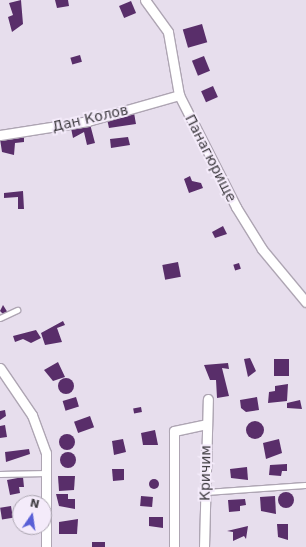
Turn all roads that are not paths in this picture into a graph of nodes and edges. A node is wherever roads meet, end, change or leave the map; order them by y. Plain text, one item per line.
1 (145, 0) edge
2 (179, 95) junction
3 (0, 135) edge
4 (306, 302) edge
5 (17, 310) dead end
6 (0, 318) edge
7 (0, 368) edge
8 (208, 399) dead end
9 (206, 424) junction
10 (47, 473) junction
11 (0, 474) edge
12 (306, 485) edge
13 (205, 492) junction
14 (46, 547) edge
15 (174, 547) edge
16 (204, 547) edge

1 - 2 street, Панагюрище
2 - 3 street, Дан Колов
2 - 4 street, Панагюрище
5 - 6 lane
7 - 10 street
8 - 9 street, Кричим
9 - 13 street, Кричим
9 - 15 street
10 - 11 lane
10 - 14 street
12 - 13 lane
13 - 16 street, Кричим

